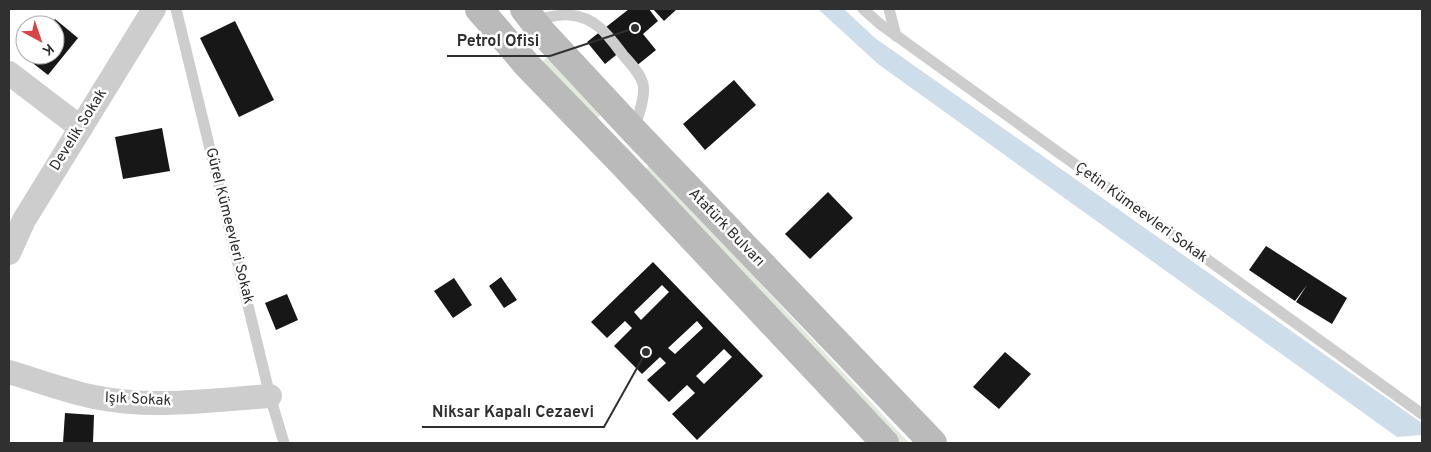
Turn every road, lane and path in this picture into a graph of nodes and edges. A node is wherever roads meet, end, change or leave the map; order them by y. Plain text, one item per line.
1 (154, 9) edge
2 (176, 9) edge
3 (479, 9) edge
4 (863, 9) edge
5 (889, 9) edge
6 (528, 14) edge
7 (896, 36) junction
8 (507, 41) junction
9 (9, 73) edge
10 (81, 128) junction
11 (634, 131) junction
12 (610, 152) junction
13 (16, 218) edge
14 (9, 253) edge
15 (9, 372) edge
16 (270, 396) junction
17 (1422, 414) edge
18 (284, 443) edge
19 (885, 443) edge
20 (933, 443) edge

1 - 10 street, Develik Sokak
2 - 16 lane, Gürel Kümeevleri Sokak
3 - 8 main road, Atatürk Bulvarı
4 - 7 lane, Çetin Kümeevleri Sokak
5 - 7 lane
6 - 8 main road
6 - 11 main road, Atatürk Bulvarı
6 - 11 lane
7 - 17 lane, Çetin Kümeevleri Sokak
8 - 12 main road, Atatürk Bulvarı
9 - 10 street
10 - 13 street, Develik Sokak
11 - 12 main road
11 - 20 main road, Atatürk Bulvarı
12 - 19 main road, Atatürk Bulvarı
13 - 14 street, Develik Sokak
15 - 16 street, Işık Sokak
16 - 18 lane, Gürel Kümeevleri Sokak

